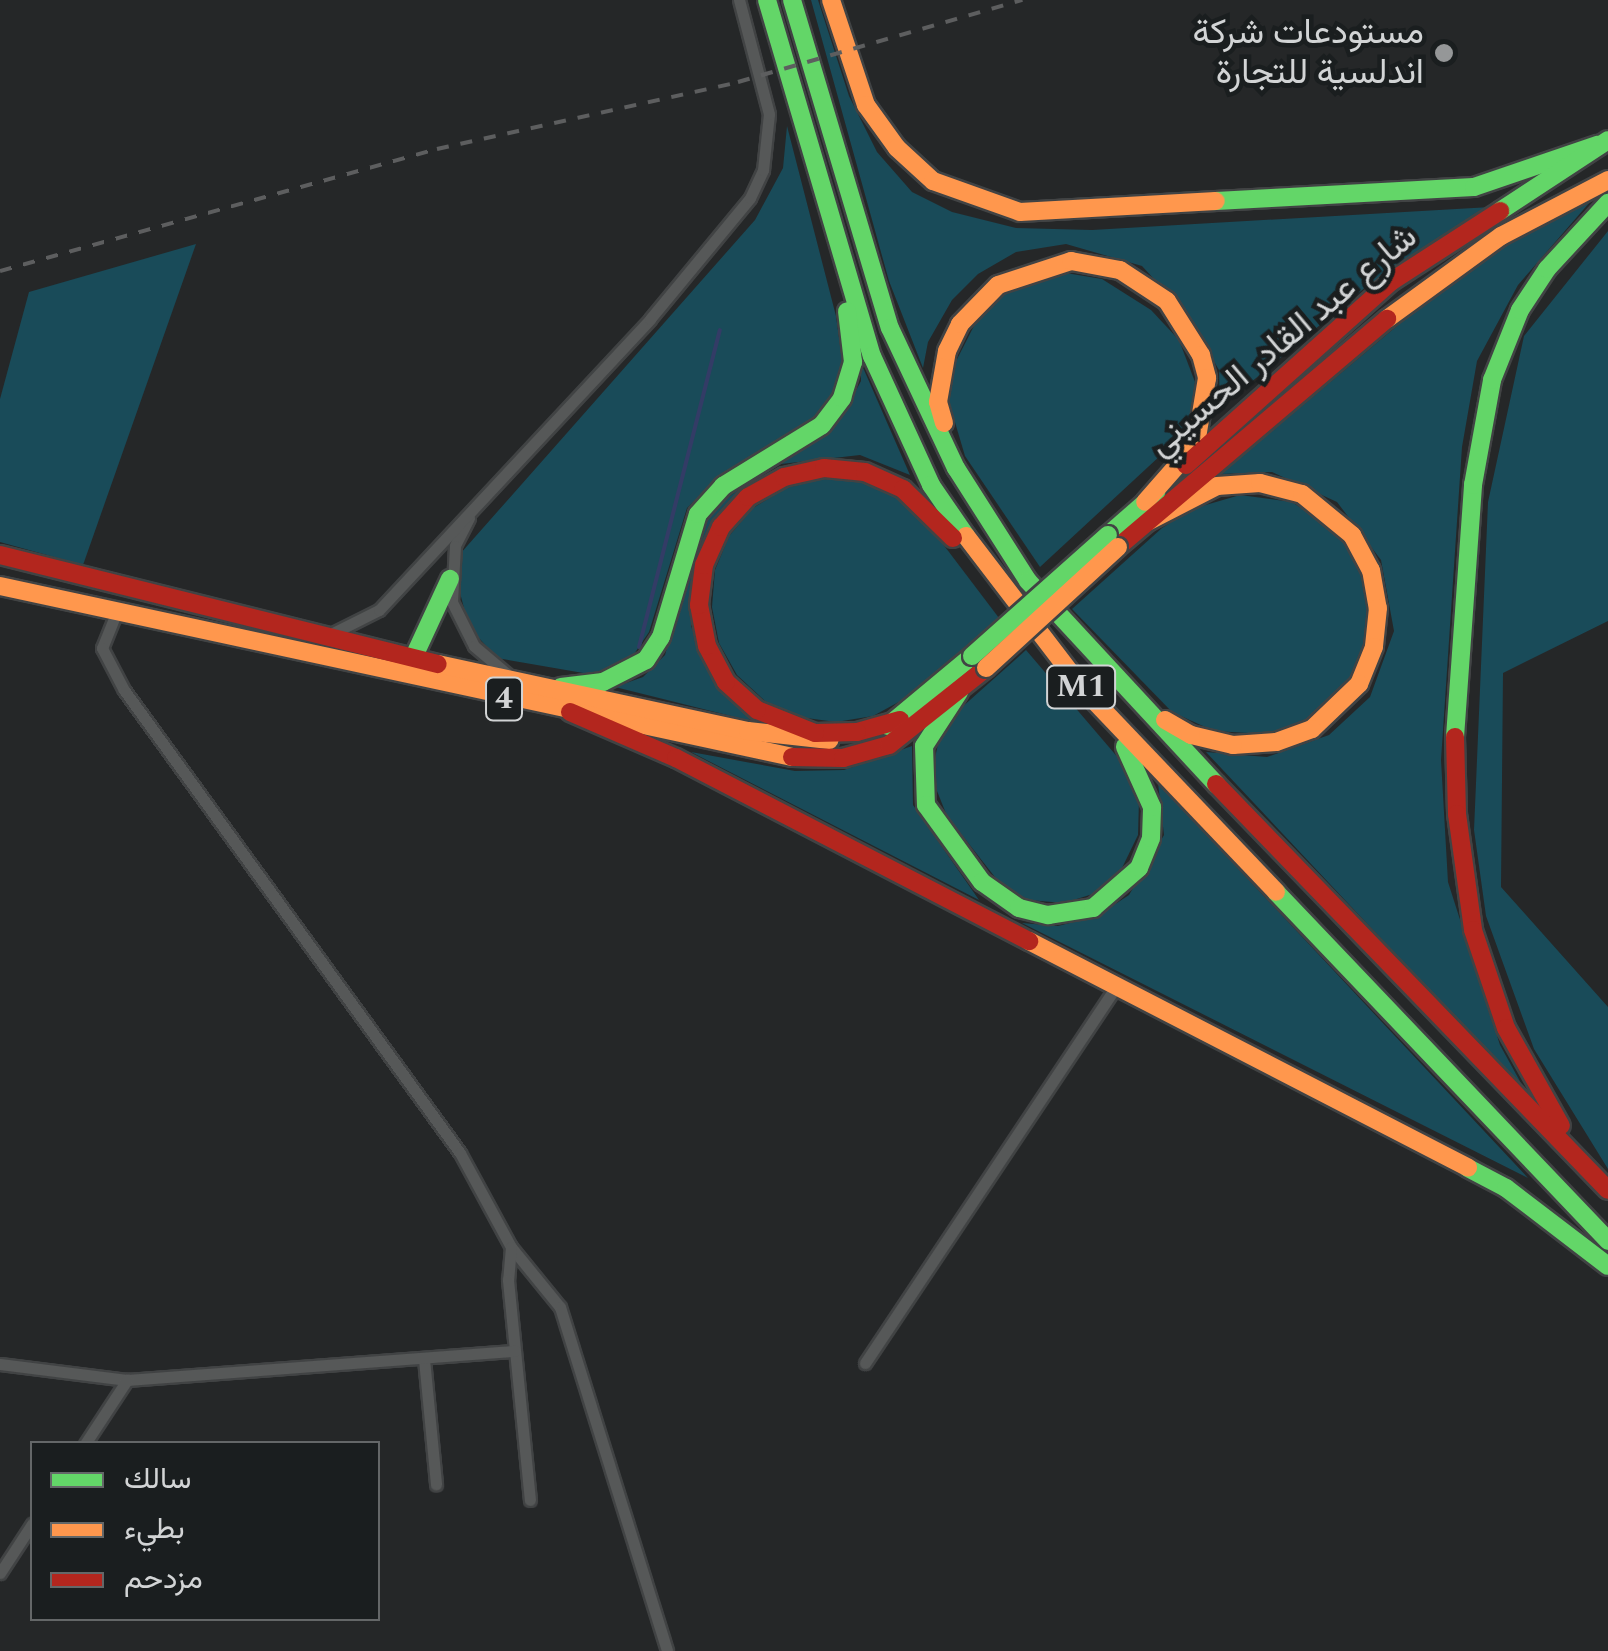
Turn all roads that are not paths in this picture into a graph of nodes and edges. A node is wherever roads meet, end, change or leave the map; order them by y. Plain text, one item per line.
1 (738, 0) edge
2 (767, 0) edge
3 (792, 0) edge
4 (831, 0) edge
5 (1602, 142) edge
6 (1608, 180) edge
7 (1608, 203) edge
8 (843, 269) junction
9 (956, 468) junction
10 (1146, 502) junction
11 (476, 506) junction
12 (1149, 521) junction
13 (1113, 541) junction
14 (0, 554) edge
15 (450, 580) junction
16 (0, 586) edge
17 (1010, 601) junction
18 (117, 611) junction
19 (320, 639) junction
20 (414, 656) junction
21 (979, 662) junction
22 (404, 678) junction
23 (514, 678) junction
24 (561, 687) junction
25 (1083, 689) junction
26 (959, 692) junction
27 (1128, 694) junction
28 (570, 712) junction
29 (900, 720) junction
30 (1116, 987) junction
31 (1608, 1189) edge
32 (1608, 1241) edge
33 (512, 1246) junction
34 (1608, 1266) edge
35 (515, 1350) junction
36 (424, 1359) junction
37 (865, 1363) dead end
38 (0, 1364) edge
39 (127, 1380) junction
40 (87, 1441) edge
41 (436, 1484) dead end
42 (530, 1500) dead end
43 (30, 1527) edge
44 (0, 1572) edge
45 (667, 1651) edge

1 - 11 street
2 - 8 main road, M1
3 - 9 main road, M1
4 - 5 main road
5 - 10 main road, شارع عبد القادر الحسيني
6 - 12 main road, شارع عبد القادر الحسيني
7 - 31 main road
8 - 17 main road, M1
8 - 24 main road
9 - 10 main road
9 - 27 main road, M1
10 - 13 main road, شارع عبد القادر الحسيني
11 - 15 street
11 - 19 street
12 - 13 main road, شارع عبد القادر الحسيني
12 - 27 main road
13 - 21 main road, bridge
14 - 19 main road, 4
15 - 20 main road
15 - 23 street
16 - 18 main road, 4
17 - 25 main road, M1
17 - 29 main road
18 - 22 main road, 4
18 - 33 street
19 - 20 main road, 4
20 - 22 main road
20 - 23 main road, 4
21 - 26 main road, 4
21 - 29 main road, 4
22 - 28 main road, 4
23 - 24 main road, 4
24 - 29 main road, 4
25 - 26 main road
25 - 32 main road, M1
26 - 28 main road, 4
27 - 31 main road, M1
28 - 30 main road
30 - 34 main road
30 - 37 street
33 - 35 street
33 - 45 street
35 - 36 street
35 - 42 street
36 - 39 street
36 - 41 street
38 - 39 street
39 - 40 street
43 - 44 street

